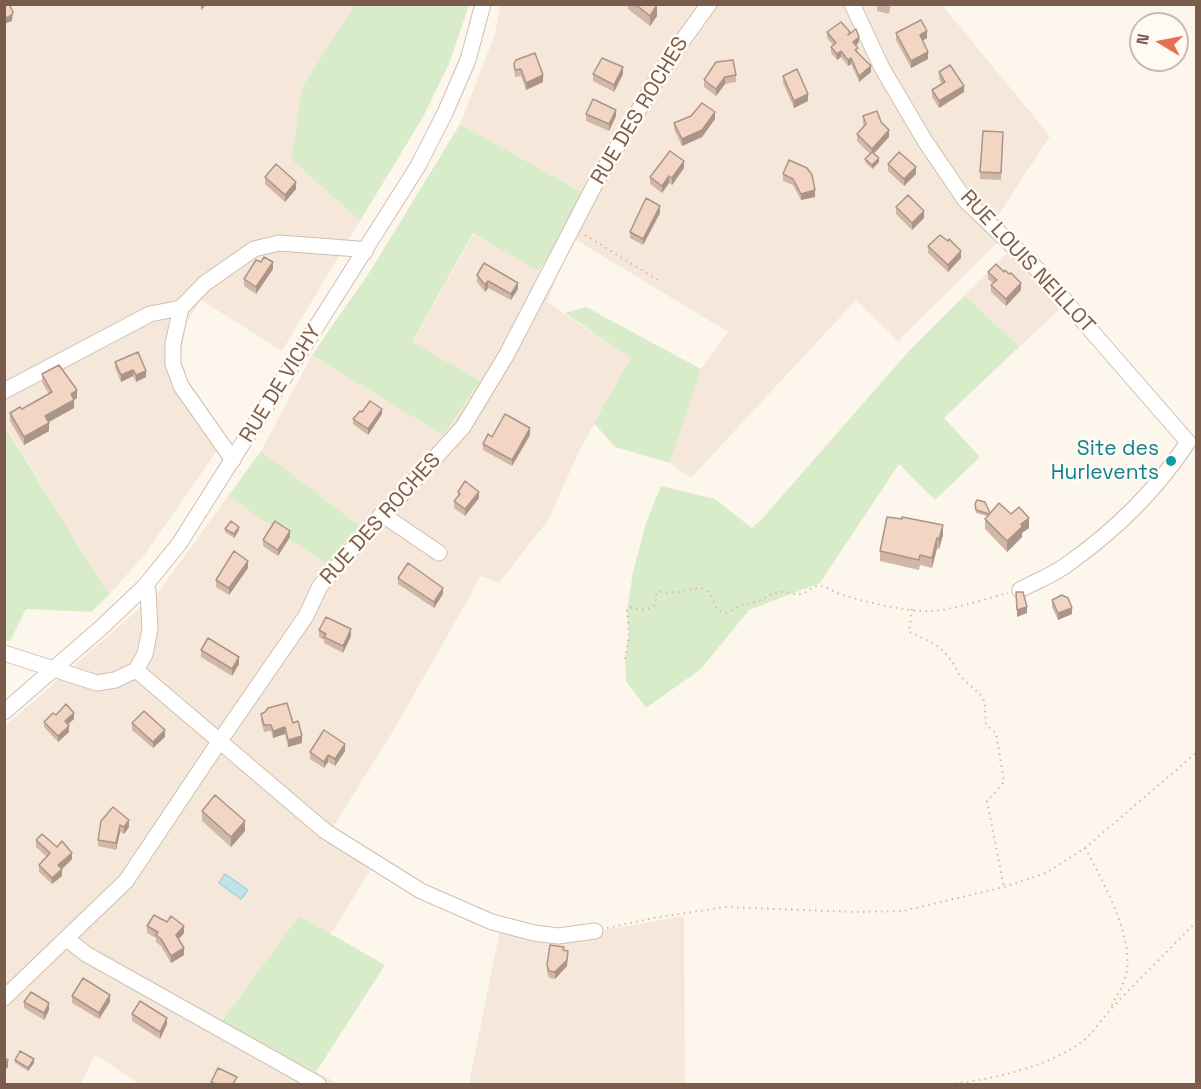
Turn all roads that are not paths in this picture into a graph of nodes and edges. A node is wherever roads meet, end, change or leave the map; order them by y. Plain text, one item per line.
1 (483, 4) edge
2 (709, 4) edge
3 (852, 4) edge
4 (365, 252) junction
5 (181, 308) junction
6 (4, 391) edge
7 (232, 460) junction
8 (383, 515) junction
9 (439, 553) dead end
10 (144, 586) junction
11 (1020, 590) edge
12 (4, 653) edge
13 (53, 670) junction
14 (136, 670) junction
15 (4, 712) edge
16 (219, 742) junction
17 (595, 931) road end
18 (67, 939) junction
19 (4, 998) edge
20 (318, 1084) edge

1 - 4 street, RUE DE VICHY
2 - 8 street, RUE DES ROCHES
3 - 11 street, RUE LOUIS NEILLOT
4 - 5 street
4 - 7 street, RUE DE VICHY
5 - 6 street
5 - 7 street
7 - 10 street, RUE DE VICHY
8 - 9 street
8 - 16 street, RUE DES ROCHES
10 - 13 street, RUE DE VICHY
10 - 14 street
12 - 13 street
13 - 14 street
13 - 15 street, RUE DE VICHY
14 - 16 street
16 - 17 street
16 - 18 street, RUE DES ROCHES
18 - 19 street, RUE DES ROCHES
18 - 20 street

